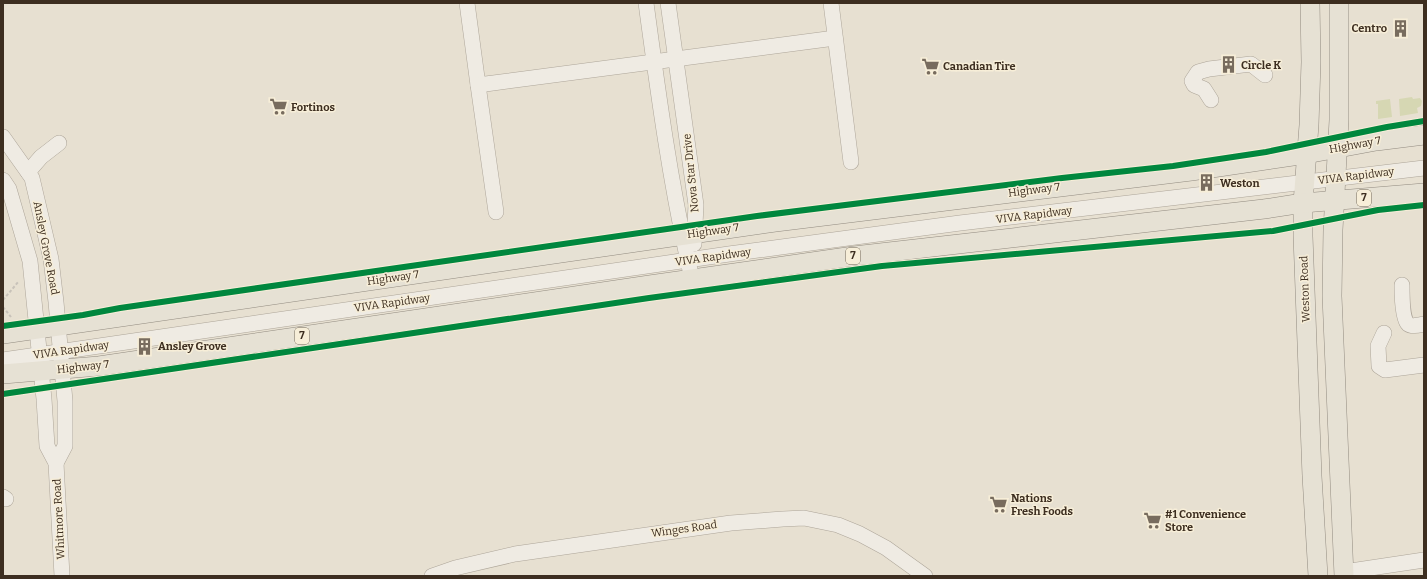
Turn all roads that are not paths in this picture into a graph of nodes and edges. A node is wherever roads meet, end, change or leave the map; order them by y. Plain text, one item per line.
1 (467, 3) edge
2 (646, 3) edge
3 (668, 3) edge
4 (831, 3) edge
5 (1310, 3) edge
6 (1339, 3) edge
7 (835, 38) junction
8 (677, 59) junction
9 (654, 62) junction
10 (1265, 75) dead end
11 (478, 85) junction
12 (1211, 100) dead end
13 (1424, 135) edge
14 (3, 137) edge
15 (59, 143) dead end
16 (1338, 148) junction
17 (1306, 154) junction
18 (851, 162) dead end
19 (1424, 168) edge
20 (28, 172) junction
21 (1336, 179) junction
22 (3, 180) edge
23 (1305, 182) junction
24 (1424, 193) edge
25 (1335, 200) junction
26 (1303, 203) junction
27 (496, 212) dead end
28 (688, 234) junction
29 (690, 260) junction
30 (692, 279) junction
31 (1402, 285) dead end
32 (1424, 324) edge
33 (7, 325) edge
34 (58, 326) junction
35 (37, 329) junction
36 (1384, 333) dead end
37 (3, 360) edge
38 (62, 360) junction
39 (41, 362) junction
40 (1424, 365) edge
41 (3, 374) edge
42 (56, 463) junction
43 (1424, 560) edge
44 (1344, 574) edge
45 (62, 576) edge
46 (432, 576) edge
47 (925, 576) edge
48 (1318, 576) edge

1 - 11 street
2 - 9 street, Nova Star Drive
3 - 8 street, Nova Star Drive
4 - 7 street
5 - 17 main road, Weston Road
6 - 16 main road
7 - 8 street
7 - 18 street
8 - 9 street
8 - 28 street, Nova Star Drive
9 - 11 street
9 - 28 street, Nova Star Drive
10 - 12 street
11 - 27 street
13 - 16 main road, Highway 7
14 - 20 street, Ansley Grove Road
15 - 20 street
16 - 17 main road, Highway 7
16 - 21 main road
17 - 23 main road, Weston Road
17 - 28 main road, Highway 7
19 - 21 street, VIVA Rapidway
20 - 34 street, Ansley Grove Road
21 - 23 street, VIVA Rapidway
21 - 25 main road
22 - 35 street, Ansley Grove Road
23 - 26 main road, Weston Road
23 - 29 street, VIVA Rapidway
24 - 25 main road, Highway 7 / 7
25 - 26 main road, Highway 7 / 7
25 - 44 main road
26 - 30 main road, Highway 7 / 7
26 - 48 main road, Weston Road
28 - 29 street, Nova Star Drive
28 - 34 main road, Highway 7
29 - 30 street, Nova Star Drive
29 - 38 street, VIVA Rapidway
30 - 38 main road, Highway 7 / 7
31 - 32 street
33 - 35 main road, Highway 7
34 - 35 main road, Highway 7
34 - 38 street, Ansley Grove Road
35 - 39 street, Whitmore Road
36 - 40 street
37 - 39 street, VIVA Rapidway
38 - 39 main road, Highway 7 / 7
38 - 42 street, Whitmore Road
39 - 41 main road, Highway 7 / 7
39 - 42 street, Whitmore Road
42 - 45 street, Whitmore Road
43 - 44 street
46 - 47 street, Winges Road

